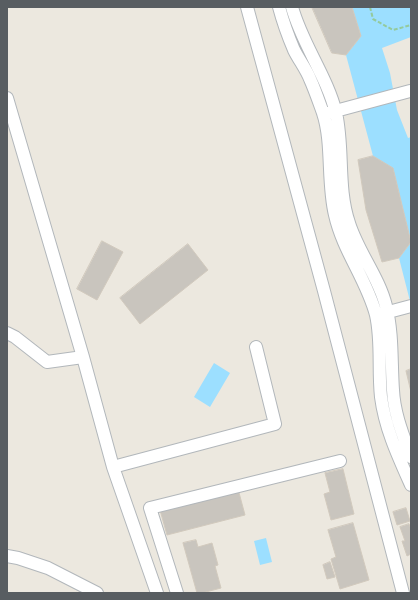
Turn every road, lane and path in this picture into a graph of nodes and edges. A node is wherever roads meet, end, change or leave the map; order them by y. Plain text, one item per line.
1 (247, 7) edge
2 (279, 7) edge
3 (292, 7) edge
4 (370, 7) edge
5 (411, 25) edge
6 (410, 91) dead end
7 (7, 98) edge
8 (334, 111) junction
9 (406, 307) edge
10 (382, 314) junction
11 (7, 333) edge
12 (256, 348) dead end
13 (83, 357) junction
14 (411, 457) edge
15 (340, 461) dead end
16 (114, 467) junction
17 (411, 485) edge
18 (7, 556) edge
19 (97, 593) edge
20 (156, 593) edge
21 (177, 593) edge
22 (402, 593) edge

1 - 22 street
2 - 8 street
3 - 8 street
4 - 5 path
6 - 8 street
7 - 13 street
8 - 10 street
9 - 10 street
10 - 14 street
10 - 17 street
11 - 13 street
12 - 16 street
13 - 16 street
15 - 21 street
16 - 20 street
18 - 19 street

